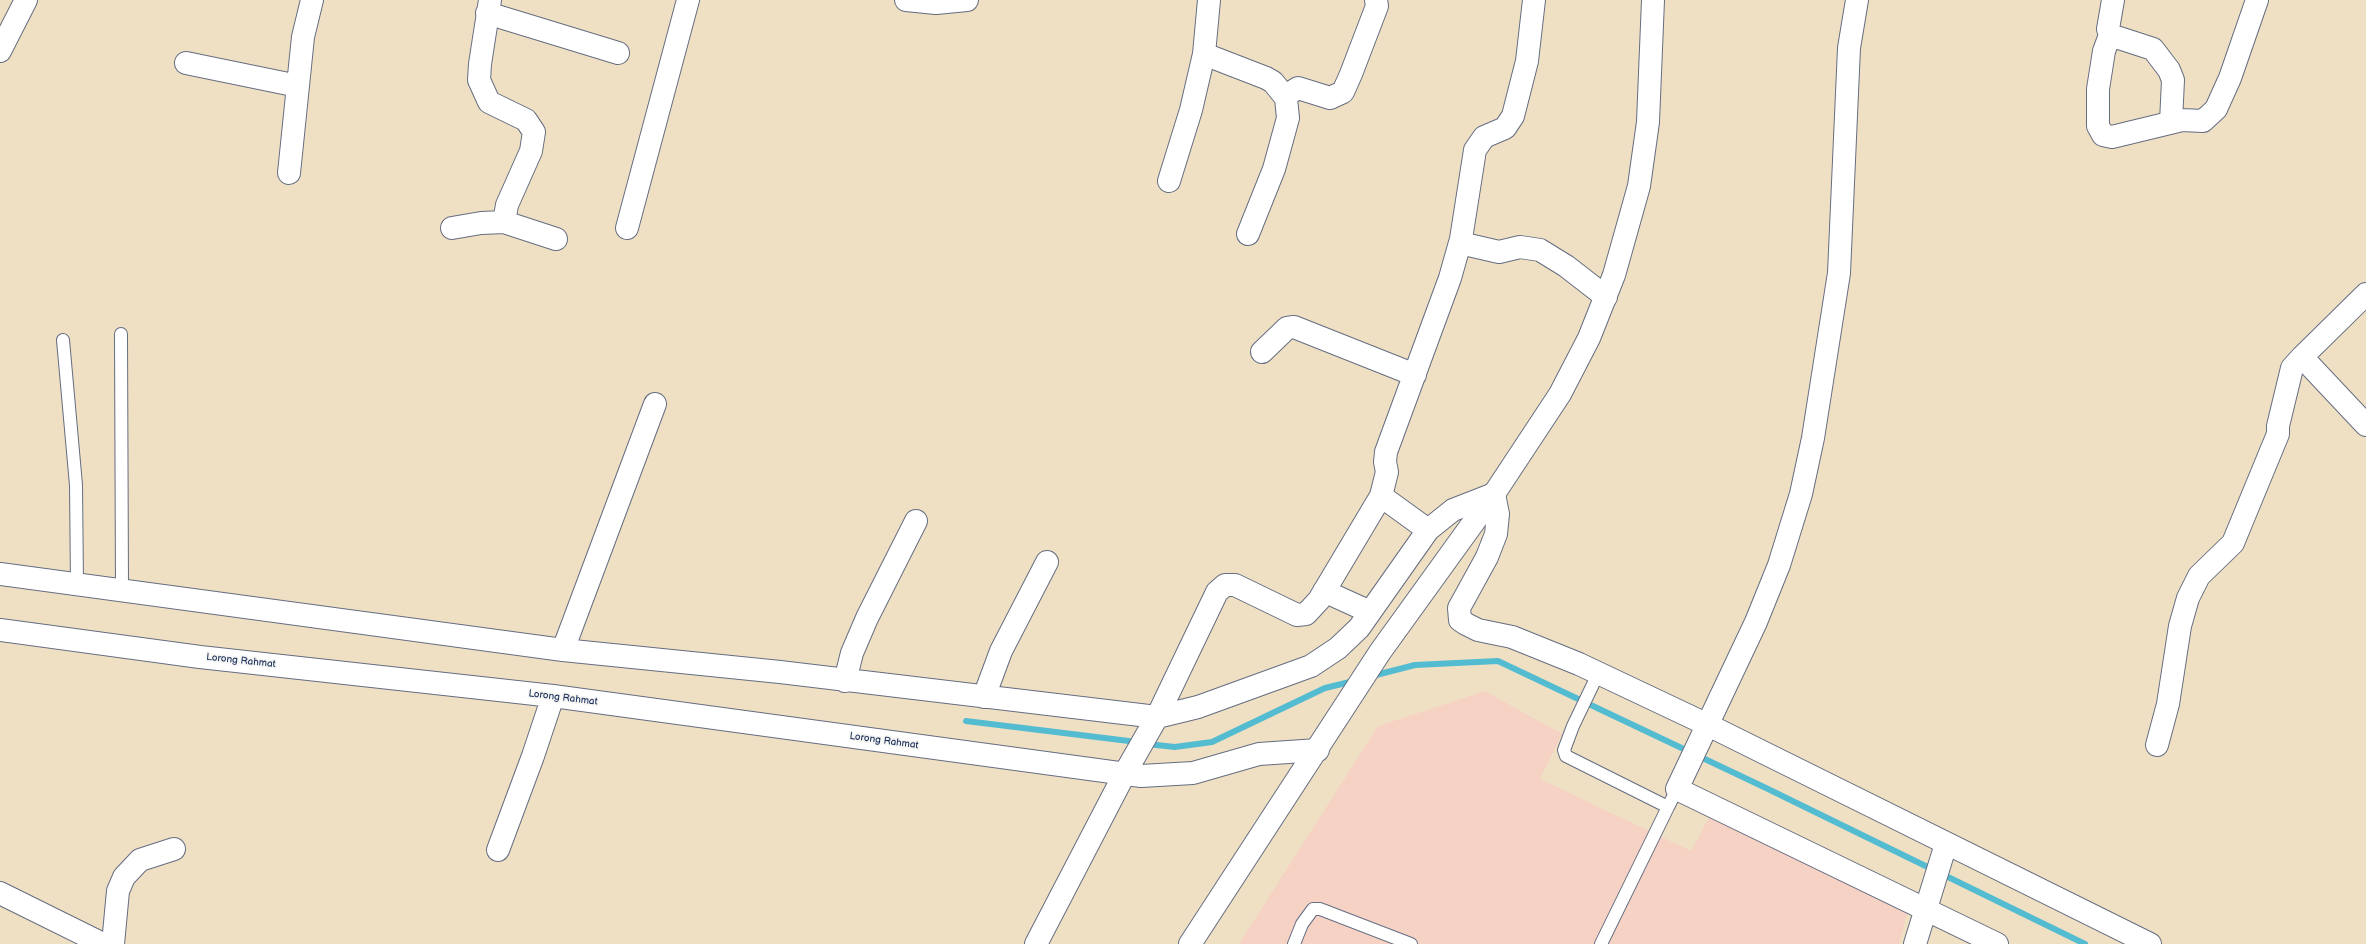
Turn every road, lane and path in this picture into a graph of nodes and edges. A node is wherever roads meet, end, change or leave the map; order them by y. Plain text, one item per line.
1 (26, 0) edge
2 (312, 0) edge
3 (688, 0) edge
4 (906, 0) edge
5 (967, 0) edge
6 (1209, 0) edge
7 (1376, 0) edge
8 (1534, 0) edge
9 (1653, 0) edge
10 (1857, 0) edge
11 (2113, 0) edge
12 (2257, 0) edge
13 (489, 7) edge
14 (2110, 35) junction
15 (0, 51) edge
16 (618, 53) dead end
17 (1204, 54) junction
18 (186, 63) dead end
19 (298, 86) junction
20 (1285, 96) junction
21 (2171, 122) junction
22 (289, 173) dead end
23 (1168, 181) dead end
24 (504, 222) junction
25 (452, 228) dead end
26 (627, 228) dead end
27 (1248, 234) dead end
28 (556, 239) dead end
29 (1460, 244) junction
30 (2366, 294) edge
31 (1606, 297) junction
32 (121, 334) dead end
33 (63, 340) dead end
34 (1262, 352) dead end
35 (2302, 357) junction
36 (1414, 375) junction
37 (655, 404) dead end
38 (2366, 425) edge
39 (1494, 494) junction
40 (1381, 496) junction
41 (916, 520) dead end
42 (1428, 530) junction
43 (1047, 562) dead end
44 (0, 574) edge
45 (77, 584) junction
46 (122, 590) junction
47 (1324, 591) junction
48 (1370, 612) junction
49 (0, 630) edge
50 (563, 650) junction
51 (1598, 674) junction
52 (845, 681) junction
53 (553, 696) junction
54 (984, 697) junction
55 (1156, 720) junction
56 (1708, 725) junction
57 (2157, 745) dead end
58 (1318, 750) junction
59 (1127, 770) junction
60 (1672, 798) junction
61 (1946, 844) junction
62 (174, 849) dead end
63 (498, 850) dead end
64 (0, 894) edge
65 (1924, 910) junction
66 (103, 944) edge
67 (113, 944) edge
68 (1036, 944) edge
69 (1190, 944) edge
70 (1294, 944) edge
71 (1411, 944) edge
72 (1601, 944) edge
73 (1915, 944) edge
74 (1998, 944) edge
75 (2150, 944) edge

1 - 15 street
2 - 19 street
3 - 26 street
4 - 5 street
6 - 17 street
7 - 20 street
8 - 29 street
9 - 31 street
10 - 56 street
11 - 14 street
12 - 21 street
13 - 16 street
13 - 24 street
14 - 21 street
14 - 21 street
17 - 20 street
17 - 23 street
18 - 19 street
19 - 22 street
20 - 27 street
24 - 25 street
24 - 28 street
29 - 31 street
29 - 36 street
30 - 35 street
31 - 39 street
32 - 46 lane
33 - 45 lane
34 - 36 street
35 - 38 street
35 - 57 street
36 - 40 street
37 - 50 street
39 - 42 street
39 - 51 street
39 - 58 street
40 - 42 street
40 - 47 street
41 - 52 street
42 - 48 street
43 - 54 street
44 - 45 street
45 - 46 street
46 - 50 street
47 - 48 street
47 - 55 street
48 - 55 street
49 - 53 street, Lorong Rahmat
50 - 52 street
51 - 56 street
51 - 60 lane
52 - 54 street
53 - 59 street, Lorong Rahmat
53 - 63 street
54 - 55 street
55 - 59 street
56 - 60 street
56 - 61 street
58 - 59 street, Lorong Rahmat
58 - 69 street
59 - 68 street
60 - 65 street
60 - 72 lane
61 - 65 street
61 - 75 street
62 - 67 street
64 - 66 street
65 - 73 street
65 - 74 street
70 - 71 lane

